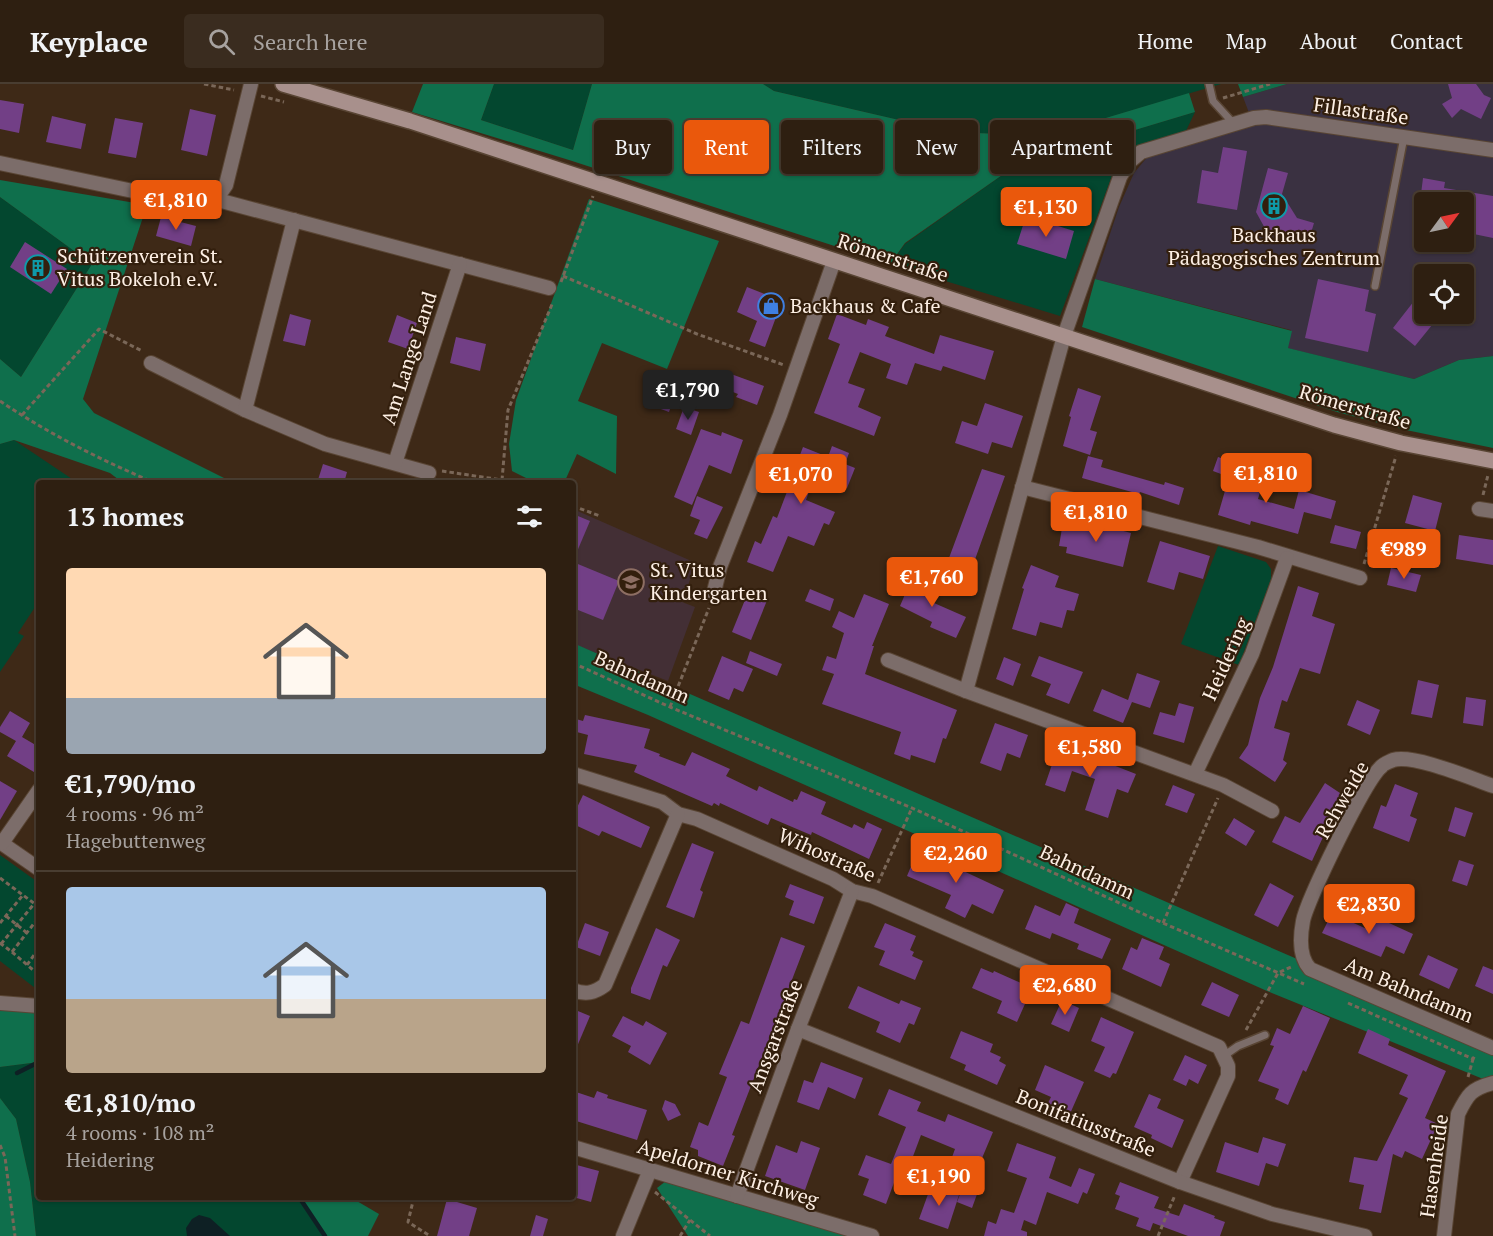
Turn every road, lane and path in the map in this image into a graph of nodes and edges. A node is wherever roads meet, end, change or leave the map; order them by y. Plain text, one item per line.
1 (251, 84) edge
2 (283, 84) edge
3 (1209, 84) edge
4 (1270, 84) edge
5 (1213, 101) junction
6 (1234, 124) junction
7 (1404, 137) junction
8 (1493, 150) edge
9 (0, 163) edge
10 (593, 196) dead end
11 (214, 199) junction
12 (294, 220) junction
13 (834, 261) junction
14 (460, 264) junction
15 (563, 276) junction
16 (1375, 286) dead end
17 (554, 291) junction
18 (1064, 336) junction
19 (151, 363) joint
20 (796, 370) junction
21 (0, 401) edge
22 (245, 410) junction
23 (22, 416) junction
24 (1401, 442) junction
25 (1492, 461) edge
26 (394, 463) junction
27 (429, 473) joint
28 (148, 480) edge
29 (496, 480) edge
30 (502, 480) edge
31 (1022, 487) junction
32 (576, 507) edge
33 (1486, 510) edge
34 (600, 516) dead end
35 (1287, 558) junction
36 (1360, 578) joint
37 (713, 596) joint
38 (888, 660) dead end
39 (576, 664) edge
40 (966, 691) junction
41 (670, 707) junction
42 (1195, 774) junction
43 (576, 775) edge
44 (1223, 785) junction
45 (1493, 786) edge
46 (36, 794) edge
47 (912, 808) junction
48 (1272, 811) dead end
49 (678, 814) junction
50 (1, 842) edge
51 (36, 867) edge
52 (0, 878) edge
53 (852, 891) junction
54 (23, 895) junction
55 (872, 896) junction
56 (34, 904) joint
57 (6, 916) junction
58 (36, 921) edge
59 (0, 923) edge
60 (1163, 923) junction
61 (17, 925) junction
62 (27, 933) junction
63 (1, 944) edge
64 (12, 952) junction
65 (36, 954) edge
66 (27, 965) junction
67 (1307, 965) junction
68 (36, 972) edge
69 (1278, 972) junction
70 (1311, 987) dead end
71 (576, 991) edge
72 (1343, 1001) dead end
73 (0, 1003) edge
74 (36, 1006) edge
75 (798, 1029) junction
76 (1265, 1035) dead end
77 (1487, 1045) edge
78 (1238, 1046) junction
79 (1225, 1055) junction
80 (1493, 1083) edge
81 (0, 1144) edge
82 (576, 1148) edge
83 (648, 1174) junction
84 (1180, 1182) junction
85 (737, 1196) junction
86 (413, 1200) edge
87 (690, 1220) junction
88 (15, 1236) edge
89 (430, 1236) edge
90 (623, 1236) edge
91 (680, 1236) edge
92 (710, 1236) edge
93 (872, 1236) edge
94 (1158, 1236) edge
95 (1365, 1236) edge
96 (1444, 1236) edge

1 - 11 street
2 - 13 street, Römerstraße
3 - 5 lane
4 - 5 path
5 - 6 lane
6 - 7 street, Fillastraße
6 - 18 street, Fillastraße
7 - 8 street, Fillastraße
7 - 16 lane
9 - 11 street
10 - 15 path
11 - 12 street
12 - 14 street
12 - 22 street
13 - 18 street, Römerstraße
13 - 20 street
14 - 17 street
14 - 26 street, Am Lange Land
15 - 17 path
15 - 20 path
17 - 30 path
18 - 24 street, Römerstraße
18 - 31 street
19 - 22 street
19 - 23 path
20 - 37 street
21 - 23 path
22 - 26 street
23 - 28 path
24 - 25 street, Römerstraße
24 - 36 path
25 - 33 path
26 - 27 street
27 - 29 path
31 - 35 street
31 - 40 street
32 - 34 path
35 - 36 street
35 - 42 street, Heidering
37 - 41 path
38 - 40 street
39 - 41 path, Bahndamm
40 - 42 street
41 - 47 path, Bahndamm
42 - 44 street
43 - 49 street, Wihostraße
44 - 48 street
44 - 60 path
45 - 67 street, Rehweide
46 - 50 street
47 - 55 path
47 - 60 path, Bahndamm
49 - 53 street, Wihostraße
49 - 71 street
50 - 51 street
52 - 54 path
53 - 55 street, Wihostraße
53 - 75 street, Ansgarstraße
54 - 56 path
54 - 57 path
55 - 79 street, Wihostraße
56 - 61 path
57 - 59 path
57 - 61 path
58 - 62 path
60 - 69 path, Bahndamm
61 - 62 path
61 - 63 path
62 - 64 path
63 - 64 path
64 - 66 path
65 - 66 path
66 - 68 path
67 - 69 path
67 - 77 street, Am Bahndamm
69 - 70 path, Bahndamm
69 - 78 path
72 - 77 path
73 - 74 street
75 - 84 street, Bonifatiusstraße
75 - 85 street, Ansgarstraße
76 - 78 lane
78 - 79 lane
79 - 84 street
80 - 96 street, Hasenheide
81 - 88 path
82 - 83 street, Apeldorner Kirchweg
83 - 85 street, Apeldorner Kirchweg
83 - 87 path
83 - 90 street
84 - 94 path
84 - 95 street, Bonifatiusstraße
85 - 93 street, Apeldorner Kirchweg
86 - 89 path
87 - 91 path
87 - 92 path

